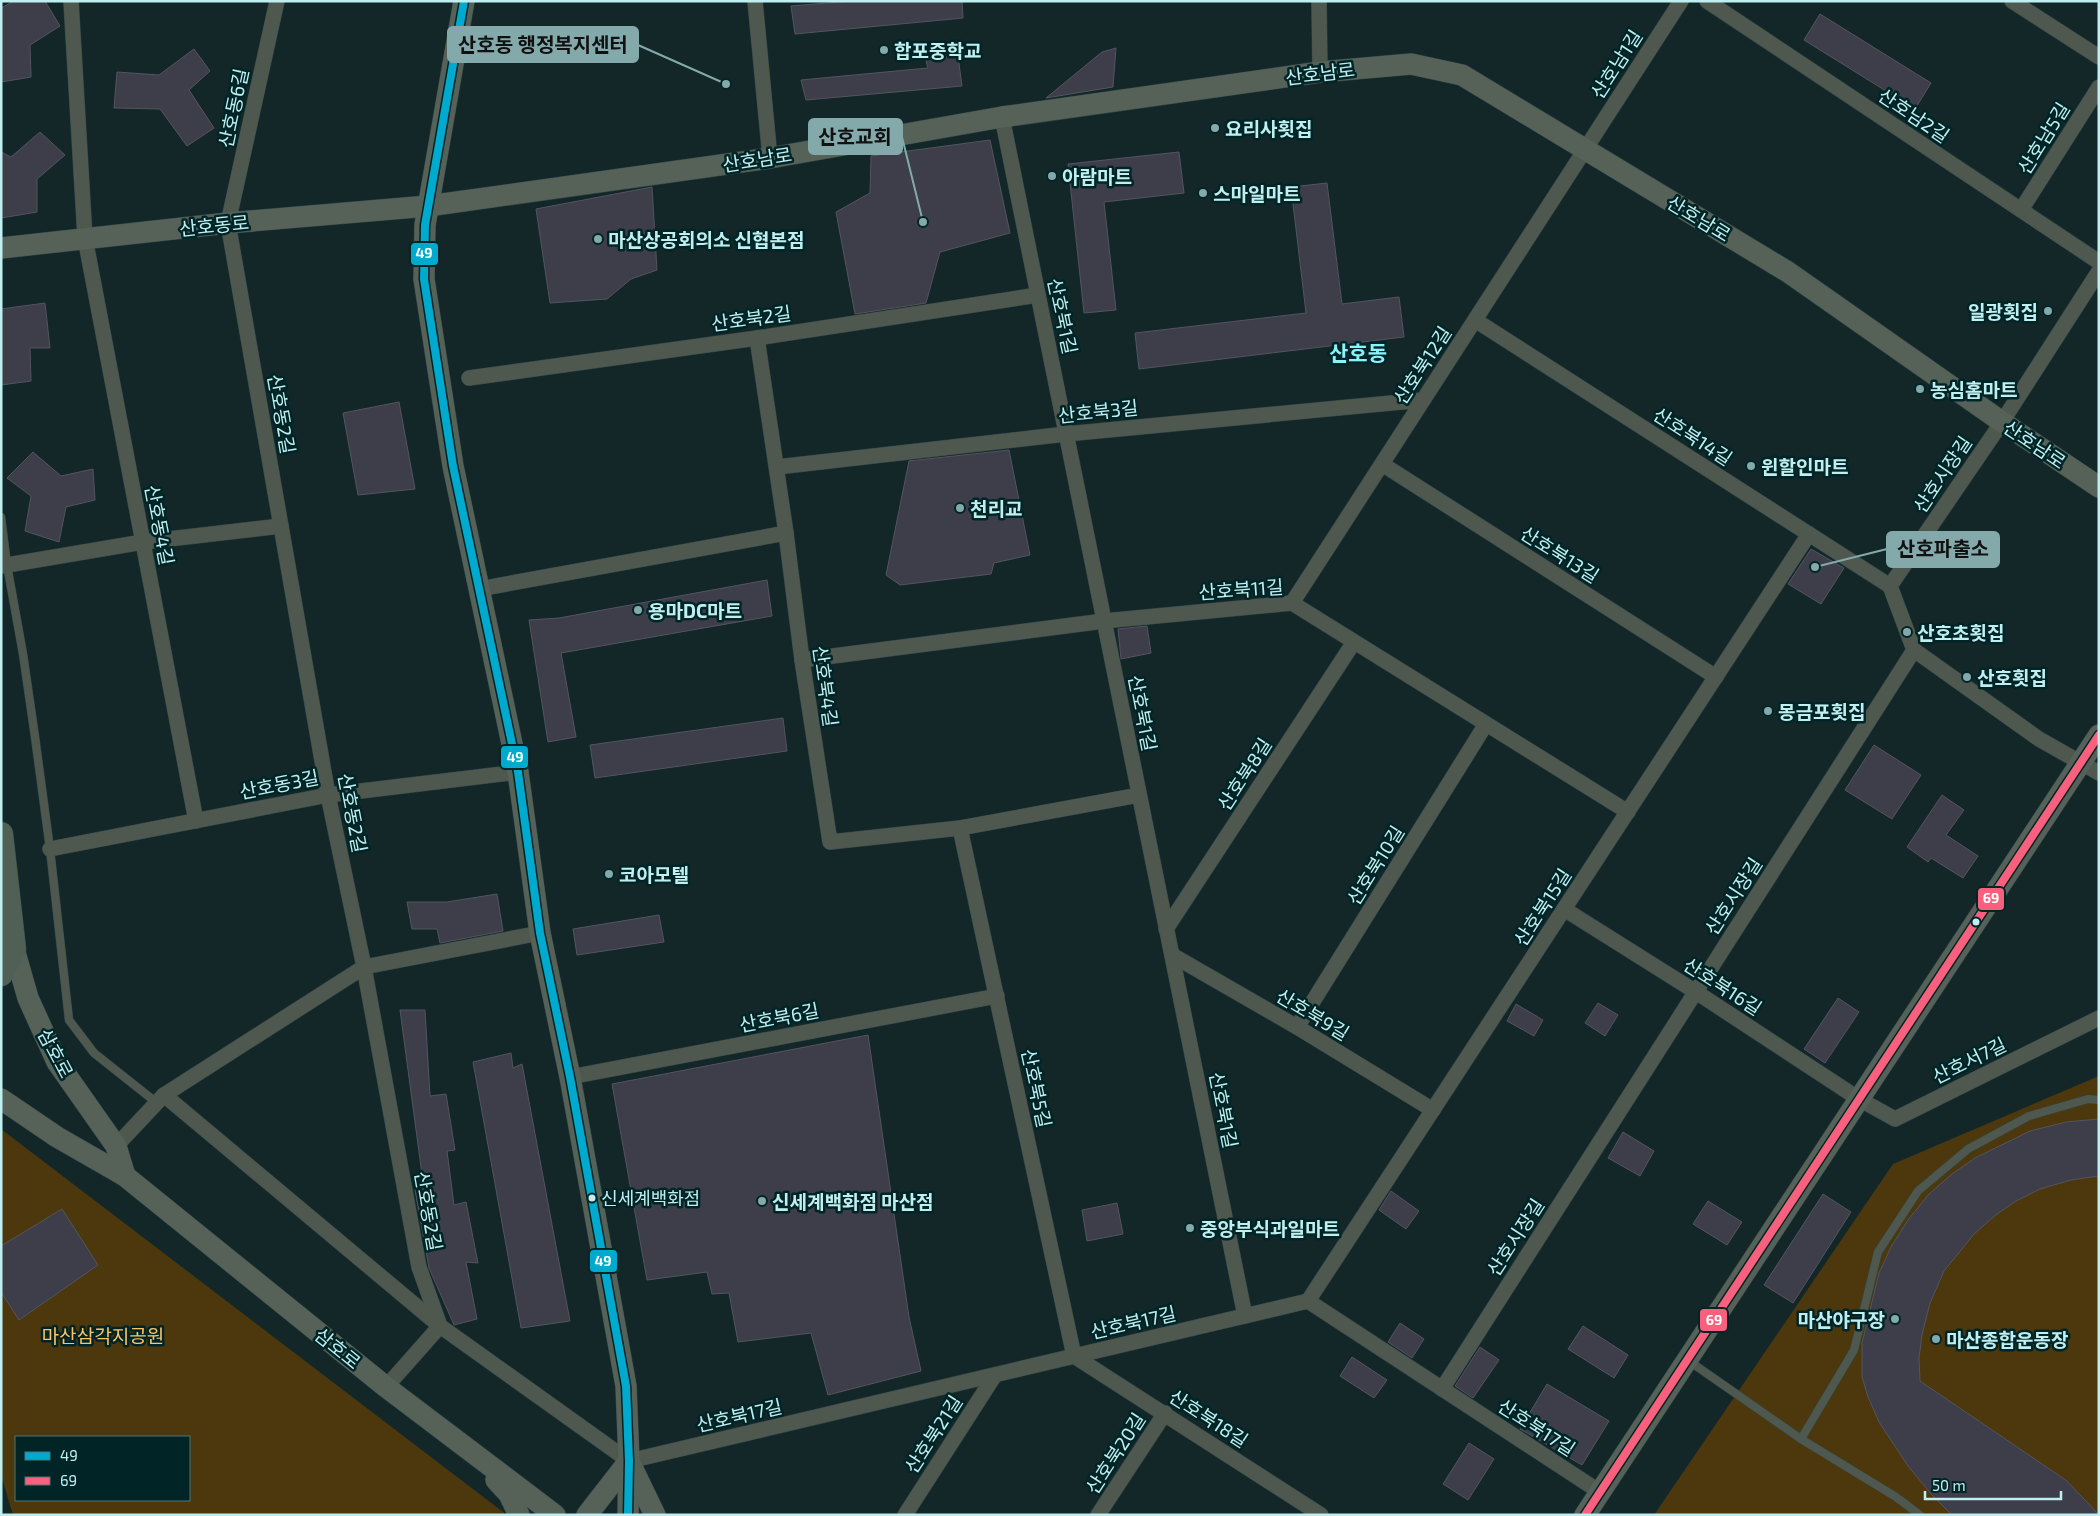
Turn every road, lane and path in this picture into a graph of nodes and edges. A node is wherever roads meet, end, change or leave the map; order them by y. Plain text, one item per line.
1 (71, 1) edge
2 (277, 1) edge
3 (464, 1) edge
4 (754, 1) edge
5 (1319, 1) edge
6 (1681, 1) edge
7 (1707, 1) edge
8 (2012, 1) edge
9 (2099, 57) edge
10 (1320, 72) junction
11 (2099, 87) edge
12 (1002, 117) junction
13 (1585, 149) junction
14 (770, 158) junction
15 (428, 206) junction
16 (2021, 210) junction
17 (228, 223) junction
18 (85, 238) junction
19 (1, 248) edge
20 (2099, 262) edge
21 (2099, 271) edge
22 (1038, 295) junction
23 (1475, 320) junction
24 (757, 338) junction
25 (469, 378) dead end
26 (1423, 400) junction
27 (2002, 422) junction
28 (1066, 434) junction
29 (1382, 464) junction
30 (778, 467) junction
31 (2099, 487) edge
32 (1, 517) edge
33 (281, 526) junction
34 (786, 533) junction
35 (1809, 534) junction
36 (143, 542) junction
37 (4, 565) edge
38 (1890, 586) junction
39 (479, 589) junction
40 (1292, 603) junction
41 (1104, 621) junction
42 (1354, 642) junction
43 (1914, 650) junction
44 (802, 660) junction
45 (1716, 676) junction
46 (1486, 724) junction
47 (2099, 735) edge
48 (2081, 762) junction
49 (518, 772) junction
50 (2099, 773) edge
51 (1139, 794) junction
52 (328, 795) junction
53 (1628, 812) junction
54 (196, 821) junction
55 (960, 828) junction
56 (1, 834) edge
57 (50, 849) junction
58 (1564, 909) junction
59 (1166, 929) junction
60 (540, 933) junction
61 (14, 950) junction
62 (1172, 955) junction
63 (364, 967) junction
64 (1, 974) edge
65 (1696, 992) junction
66 (997, 996) junction
67 (2099, 1018) edge
68 (1297, 1027) junction
69 (570, 1077) junction
70 (1, 1099) edge
71 (160, 1099) junction
72 (1859, 1099) junction
73 (2099, 1100) edge
74 (1433, 1110) junction
75 (116, 1146) junction
76 (125, 1176) junction
77 (1308, 1301) junction
78 (1245, 1316) junction
79 (440, 1326) junction
80 (1074, 1356) junction
81 (1687, 1360) junction
82 (995, 1375) junction
83 (386, 1387) junction
84 (1442, 1389) junction
85 (1165, 1413) junction
86 (1801, 1439) junction
87 (467, 1449) junction
88 (629, 1461) junction
89 (1600, 1492) junction
90 (1313, 1513) edge
91 (519, 1515) edge
92 (555, 1515) edge
93 (587, 1515) edge
94 (628, 1515) edge
95 (655, 1515) edge
96 (906, 1515) edge
97 (1098, 1515) edge
98 (1585, 1515) edge
99 (1920, 1515) edge

1 - 18 street, 산호동4길
2 - 17 street, 산호동6길
3 - 15 main road
4 - 14 street
5 - 10 street
6 - 13 street, 산호남1길
7 - 16 street, 산호남2길
8 - 9 street
10 - 12 main road, 산호남로
10 - 13 main road, 산호남로
11 - 16 street, 산호남5길
12 - 14 main road, 산호남로
12 - 22 street, 산호북1길
13 - 23 street, 산호북12길
13 - 27 main road, 산호남로
14 - 15 main road, 산호남로
15 - 17 main road, 산호동로
15 - 39 main road
16 - 20 street, 산호남2길
17 - 18 main road, 산호동로
17 - 33 street, 산호동2길
18 - 19 main road, 산호동로
18 - 36 street, 산호동4길
21 - 27 street
22 - 24 street, 산호북2길
22 - 28 street, 산호북1길
23 - 26 street, 산호북12길
23 - 35 street, 산호북14길
24 - 25 street, 산호북2길
24 - 30 street, 산호북4길
26 - 28 street, 산호북3길
26 - 29 street, 산호북12길
27 - 31 main road, 산호남로
27 - 38 street, 산호시장길
28 - 30 street, 산호북3길
28 - 41 street, 산호북1길
29 - 40 street, 산호북12길
29 - 45 street, 산호북13길
30 - 34 street, 산호북4길
32 - 37 lane
33 - 36 street
33 - 52 street, 산호동2길
34 - 39 street
34 - 44 street, 산호북4길
35 - 38 street, 산호북14길
35 - 45 street, 산호북15길
36 - 37 street
36 - 54 street, 산호동4길
37 - 57 lane
38 - 43 street
39 - 49 main road
40 - 41 street, 산호북11길
40 - 42 street, 산호북11길
41 - 44 street, 산호북11길
41 - 51 street, 산호북1길
42 - 46 street, 산호북11길
42 - 59 street, 산호북8길
43 - 48 street
43 - 65 street, 산호시장길
44 - 55 street, 산호북4길
45 - 53 street, 산호북15길
46 - 53 street, 산호북11길
46 - 68 street, 산호북10길
47 - 48 main road
48 - 50 street
48 - 72 main road
49 - 52 street, 산호동3길
49 - 60 main road
51 - 55 street, 산호북4길
51 - 59 street, 산호북1길
52 - 54 street, 산호동3길
52 - 63 street, 산호동2길
53 - 58 street, 산호북15길
54 - 57 street, 산호동3길
55 - 66 street, 산호북5길
56 - 61 main road
57 - 71 lane
58 - 65 street, 산호북16길
58 - 74 street, 산호북15길
59 - 62 street, 산호북1길
60 - 63 street
60 - 69 main road
61 - 64 main road
61 - 75 main road, 삼호로
62 - 68 street, 산호북9길
62 - 78 street, 산호북1길
63 - 71 street
63 - 79 street, 산호동2길
65 - 72 street, 산호북16길
65 - 84 street, 산호시장길
66 - 69 street, 산호북6길
66 - 80 street, 산호북5길
67 - 72 street, 산호서7길
68 - 74 street, 산호북9길
69 - 88 main road
70 - 76 main road, 삼호로
71 - 75 street
71 - 79 street
72 - 81 main road
73 - 86 lane
74 - 77 street, 산호북15길
75 - 76 main road, 삼호로
76 - 83 main road, 삼호로
77 - 78 street, 산호북17길
77 - 84 street, 산호북17길
78 - 80 street, 산호북17길
79 - 83 street
79 - 88 street
80 - 82 street, 산호북17길
80 - 85 street, 산호북18길
81 - 86 lane
81 - 89 main road
82 - 88 street, 산호북17길
82 - 96 street, 산호북21길
83 - 87 main road, 삼호로
84 - 89 street, 산호북17길
85 - 90 street, 산호북18길
85 - 97 street, 산호북20길
86 - 99 lane
87 - 91 main road
87 - 92 main road, 삼호로
88 - 93 main road
88 - 94 main road
88 - 95 main road
89 - 98 main road

